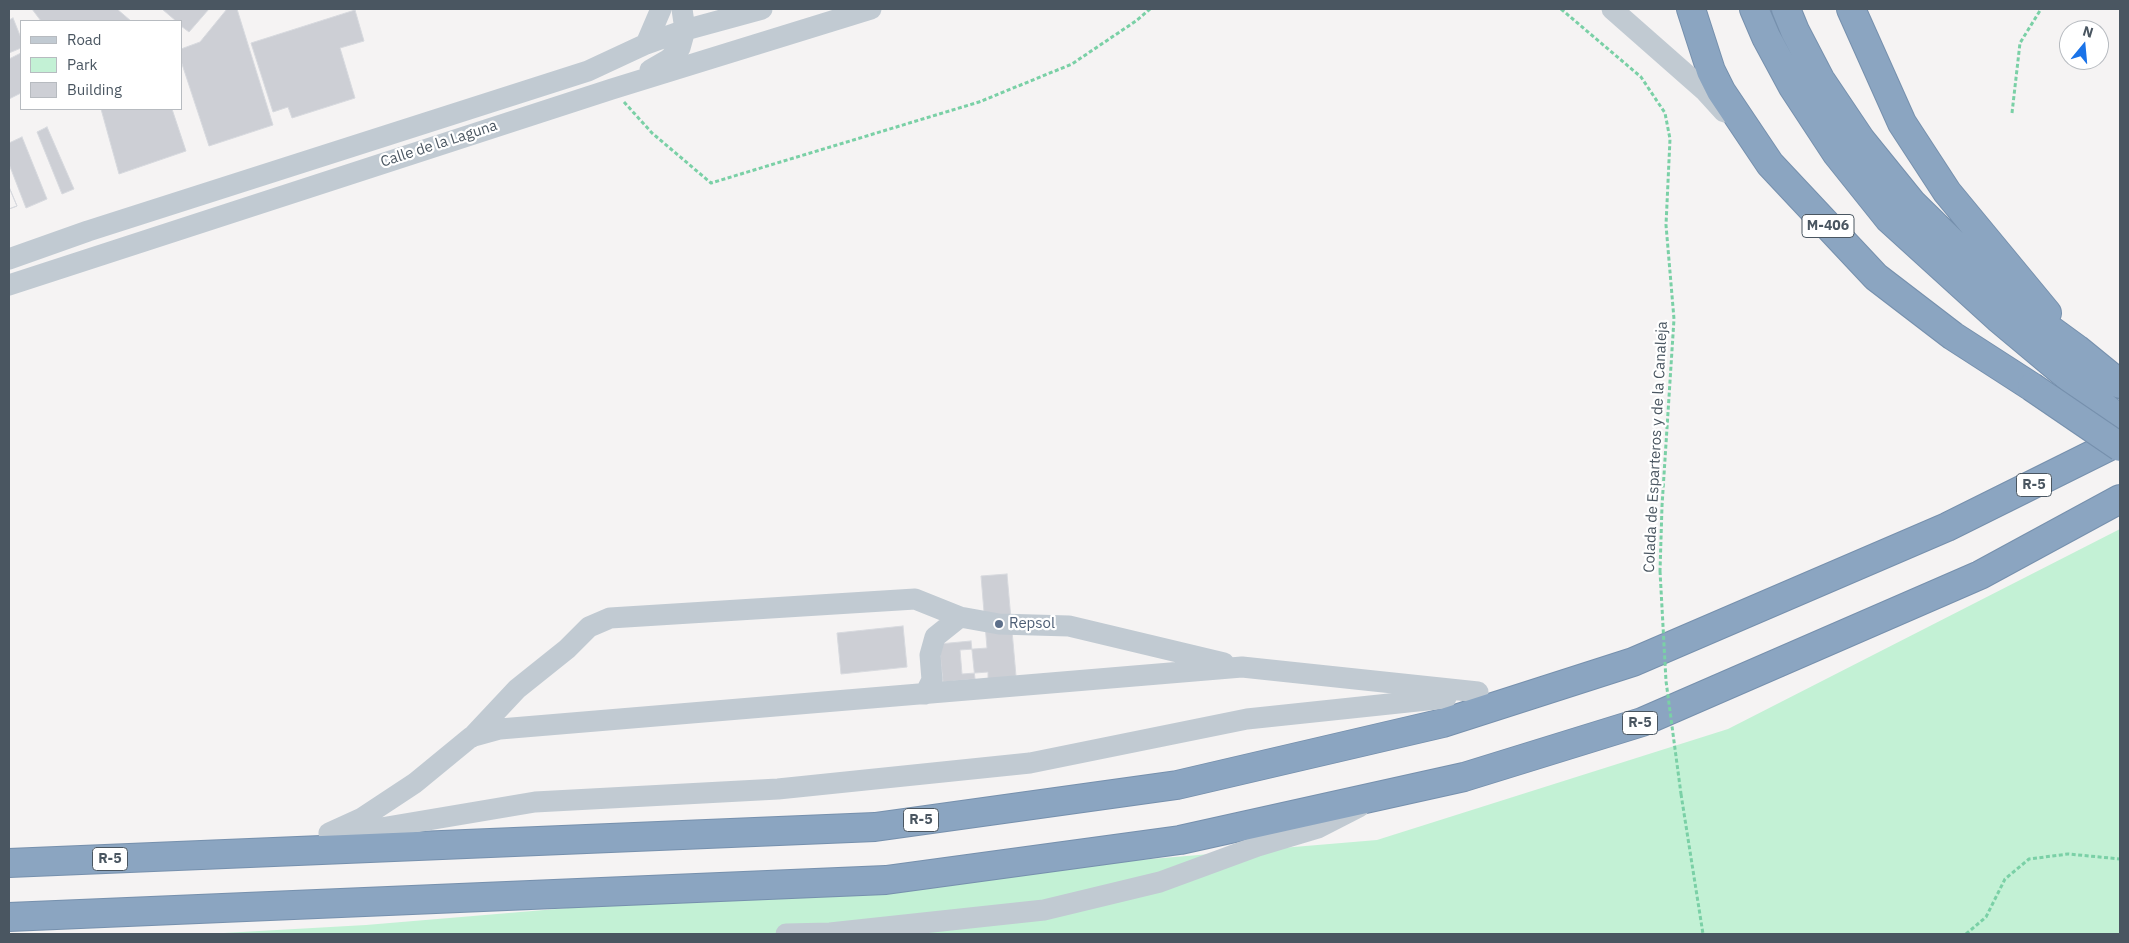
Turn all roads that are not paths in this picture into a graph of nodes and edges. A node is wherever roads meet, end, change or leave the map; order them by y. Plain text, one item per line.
1 (660, 9) edge
2 (682, 9) edge
3 (762, 9) edge
4 (871, 9) edge
5 (1612, 9) edge
6 (1690, 9) edge
7 (1754, 9) edge
8 (1786, 9) edge
9 (1851, 9) edge
10 (685, 30) junction
11 (646, 44) junction
12 (616, 88) junction
13 (1770, 164) junction
14 (9, 259) edge
15 (9, 285) edge
16 (2078, 349) junction
17 (2120, 384) edge
18 (2120, 420) edge
19 (2120, 441) edge
20 (2120, 447) edge
21 (2120, 500) edge
22 (960, 617) junction
23 (1242, 667) junction
24 (1612, 669) junction
25 (1478, 692) junction
26 (925, 694) junction
27 (472, 738) junction
28 (1381, 796) junction
29 (329, 833) junction
30 (212, 855) junction
31 (9, 863) edge
32 (9, 917) edge
33 (786, 934) edge
34 (829, 934) edge

1 - 11 street
2 - 10 street
3 - 10 street, Calle de la Laguna
4 - 12 street, Calle de la Laguna
5 - 13 street
6 - 13 highway, M-406
7 - 18 highway
8 - 16 highway
9 - 16 highway
10 - 11 street, Calle de la Laguna
10 - 12 street
11 - 14 street, Calle de la Laguna
12 - 15 street, Calle de la Laguna
13 - 20 highway, M-406, bridge
16 - 17 highway
19 - 24 highway, R-5
21 - 28 highway, R-5
22 - 23 street
22 - 26 street
22 - 27 street
23 - 25 street
23 - 26 street
24 - 25 highway
24 - 30 highway, R-5
25 - 29 street
26 - 27 street
27 - 29 street
28 - 32 highway, R-5
28 - 34 street
29 - 30 highway
30 - 31 highway, R-5
33 - 34 street

